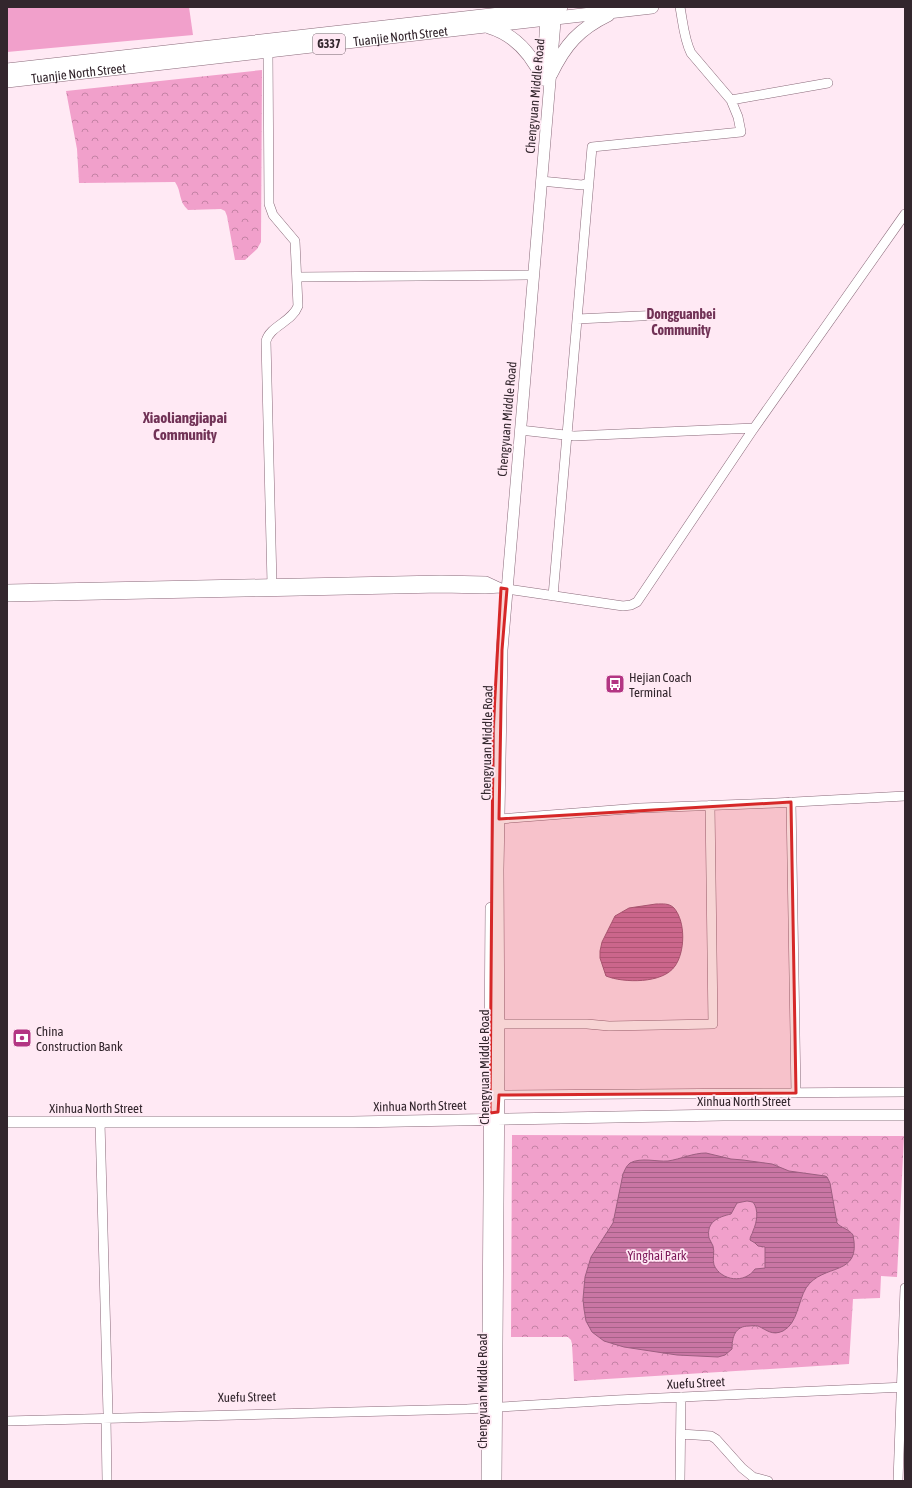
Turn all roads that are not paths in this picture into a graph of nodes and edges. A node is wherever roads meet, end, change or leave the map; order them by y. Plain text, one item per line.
1 (504, 7) edge
2 (652, 7) edge
3 (680, 7) edge
4 (552, 11) edge
5 (619, 11) junction
6 (488, 20) junction
7 (268, 51) junction
8 (9, 75) edge
9 (547, 76) junction
10 (828, 82) dead end
11 (730, 100) junction
12 (541, 182) junction
13 (588, 183) junction
14 (905, 214) edge
15 (527, 275) junction
16 (297, 277) junction
17 (661, 315) dead end
18 (577, 319) junction
19 (754, 428) junction
20 (520, 430) junction
21 (568, 436) junction
22 (272, 584) junction
23 (504, 588) junction
24 (7, 589) edge
25 (553, 596) junction
26 (7, 597) edge
27 (905, 796) edge
28 (791, 802) junction
29 (710, 806) junction
30 (500, 819) junction
31 (499, 1024) junction
32 (905, 1092) edge
33 (796, 1093) junction
34 (499, 1095) junction
35 (905, 1108) edge
36 (905, 1115) edge
37 (7, 1116) edge
38 (494, 1116) junction
39 (7, 1122) edge
40 (100, 1122) junction
41 (905, 1288) edge
42 (903, 1387) edge
43 (681, 1397) junction
44 (492, 1407) junction
45 (7, 1416) edge
46 (107, 1416) junction
47 (7, 1421) edge
48 (681, 1434) junction
49 (107, 1481) edge
50 (488, 1481) edge
51 (496, 1481) edge
52 (680, 1481) edge
53 (768, 1481) edge
54 (898, 1481) edge

1 - 6 highway
2 - 5 highway, Tuanjie North Street / G337
3 - 11 street
4 - 5 highway, Tuanjie North Street / G337
4 - 6 highway, Tuanjie North Street / G337
4 - 9 main road, Chengyuan Middle Road
5 - 9 highway
6 - 7 highway, Tuanjie North Street / G337
6 - 8 highway, Tuanjie North Street / G337
6 - 9 highway
7 - 8 highway, Tuanjie North Street / G337
7 - 16 street
9 - 12 main road, Chengyuan Middle Road
9 - 15 main road, Chengyuan Middle Road
10 - 11 street
11 - 13 street
12 - 13 street
12 - 20 main road, Chengyuan Middle Road
13 - 18 street
14 - 19 street
15 - 16 street
15 - 23 main road, Chengyuan Middle Road
16 - 22 street
17 - 18 street
18 - 21 street
19 - 21 street
19 - 25 street
20 - 21 street
20 - 23 main road, Chengyuan Middle Road
21 - 25 street
22 - 23 street
22 - 24 street
23 - 25 street
23 - 26 street
23 - 30 main road, Chengyuan Middle Road
23 - 38 main road, Chengyuan Middle Road
27 - 28 street
28 - 29 street
28 - 33 street
29 - 30 street
29 - 31 street
30 - 31 main road, Chengyuan Middle Road
31 - 34 main road, Chengyuan Middle Road
32 - 33 street
33 - 34 street
34 - 38 main road, Chengyuan Middle Road
35 - 38 main road, Xinhua North Street
36 - 38 main road, Xinhua North Street
37 - 38 main road, Xinhua North Street
38 - 40 main road, Xinhua North Street
38 - 44 main road, Chengyuan Middle Road
39 - 40 main road, Xinhua North Street
40 - 46 street
41 - 42 street
42 - 43 street, Xuefu Street
42 - 54 street
43 - 44 street, Xuefu Street
43 - 48 street
44 - 46 street, Xuefu Street
44 - 50 main road, Chengyuan Middle Road
44 - 51 main road, Chengyuan Middle Road
45 - 46 street, Xuefu Street
46 - 47 street, Xuefu Street
46 - 49 street
48 - 52 street
48 - 53 street

